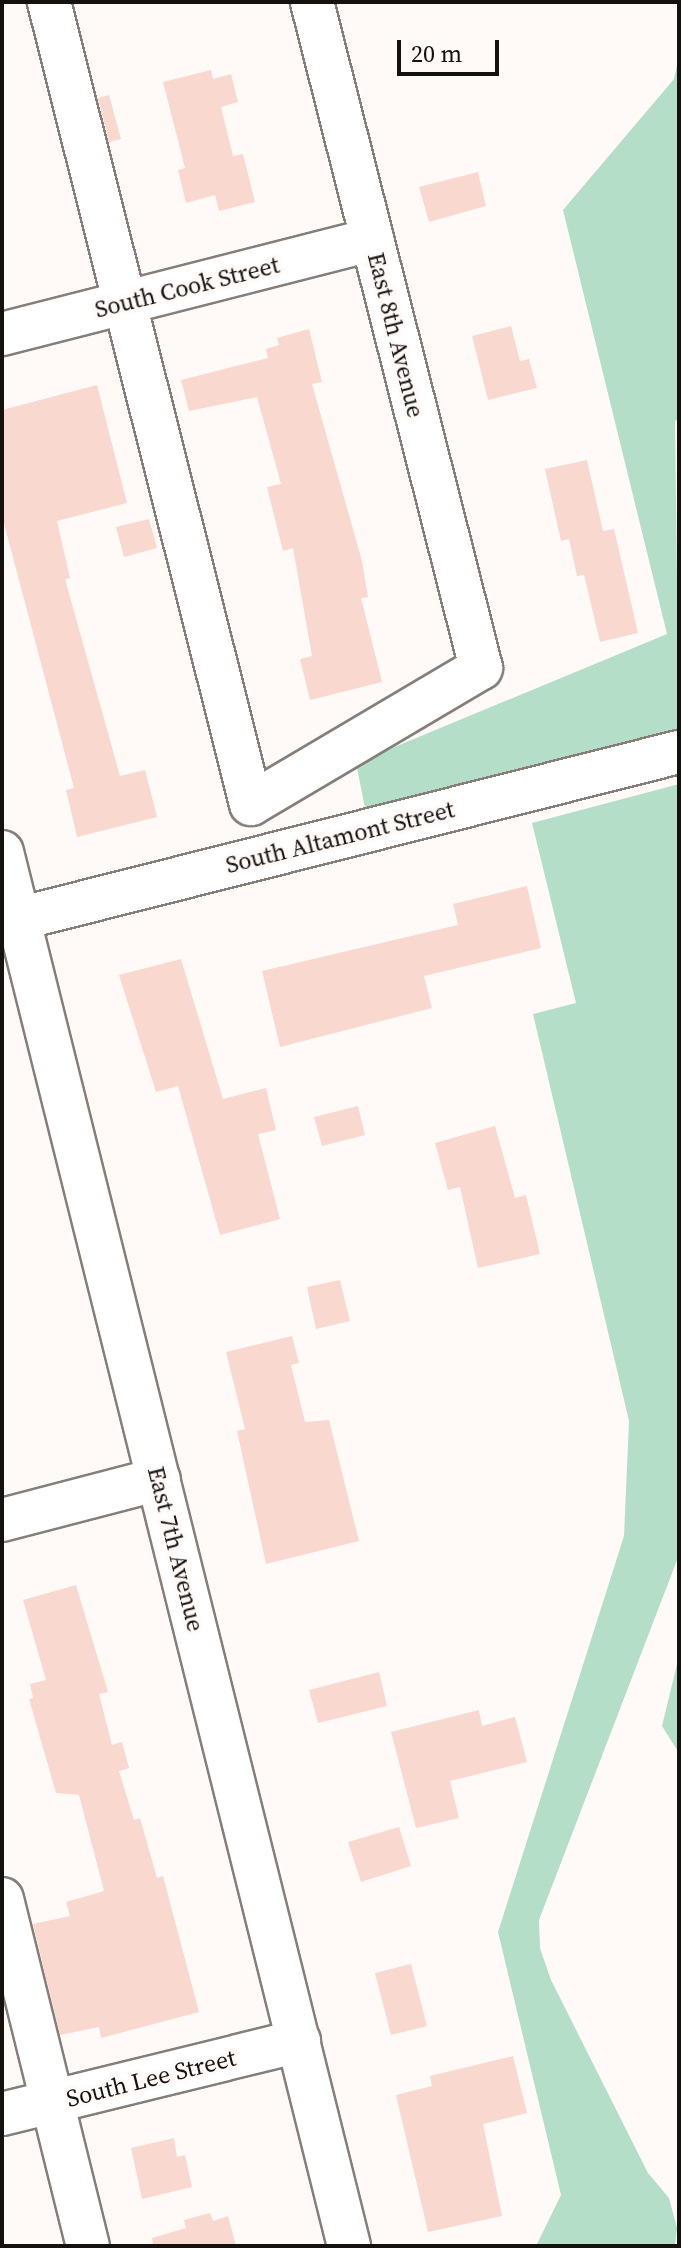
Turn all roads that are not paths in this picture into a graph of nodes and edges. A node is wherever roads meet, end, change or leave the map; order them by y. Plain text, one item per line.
1 (49, 2) edge
2 (312, 2) edge
3 (372, 240) junction
4 (124, 303) junction
5 (2, 334) edge
6 (679, 752) edge
7 (2, 852) edge
8 (11, 920) edge
9 (159, 1479) junction
10 (2, 1520) edge
11 (2, 1899) edge
12 (299, 2041) junction
13 (53, 2102) junction
14 (2, 2114) edge
15 (88, 2246) edge
16 (349, 2246) edge

1 - 4 street
2 - 3 street, East 8th Avenue
3 - 4 street, South Cook Street
3 - 4 street, East 8th Avenue
4 - 5 street, South Cook Street
6 - 8 street, South Altamont Street
7 - 8 street, East 7th Avenue
8 - 9 street, East 7th Avenue
9 - 10 street
9 - 12 street, East 7th Avenue
11 - 13 street
12 - 13 street, South Lee Street
12 - 16 street, East 7th Avenue
13 - 14 street, South Lee Street
13 - 15 street

